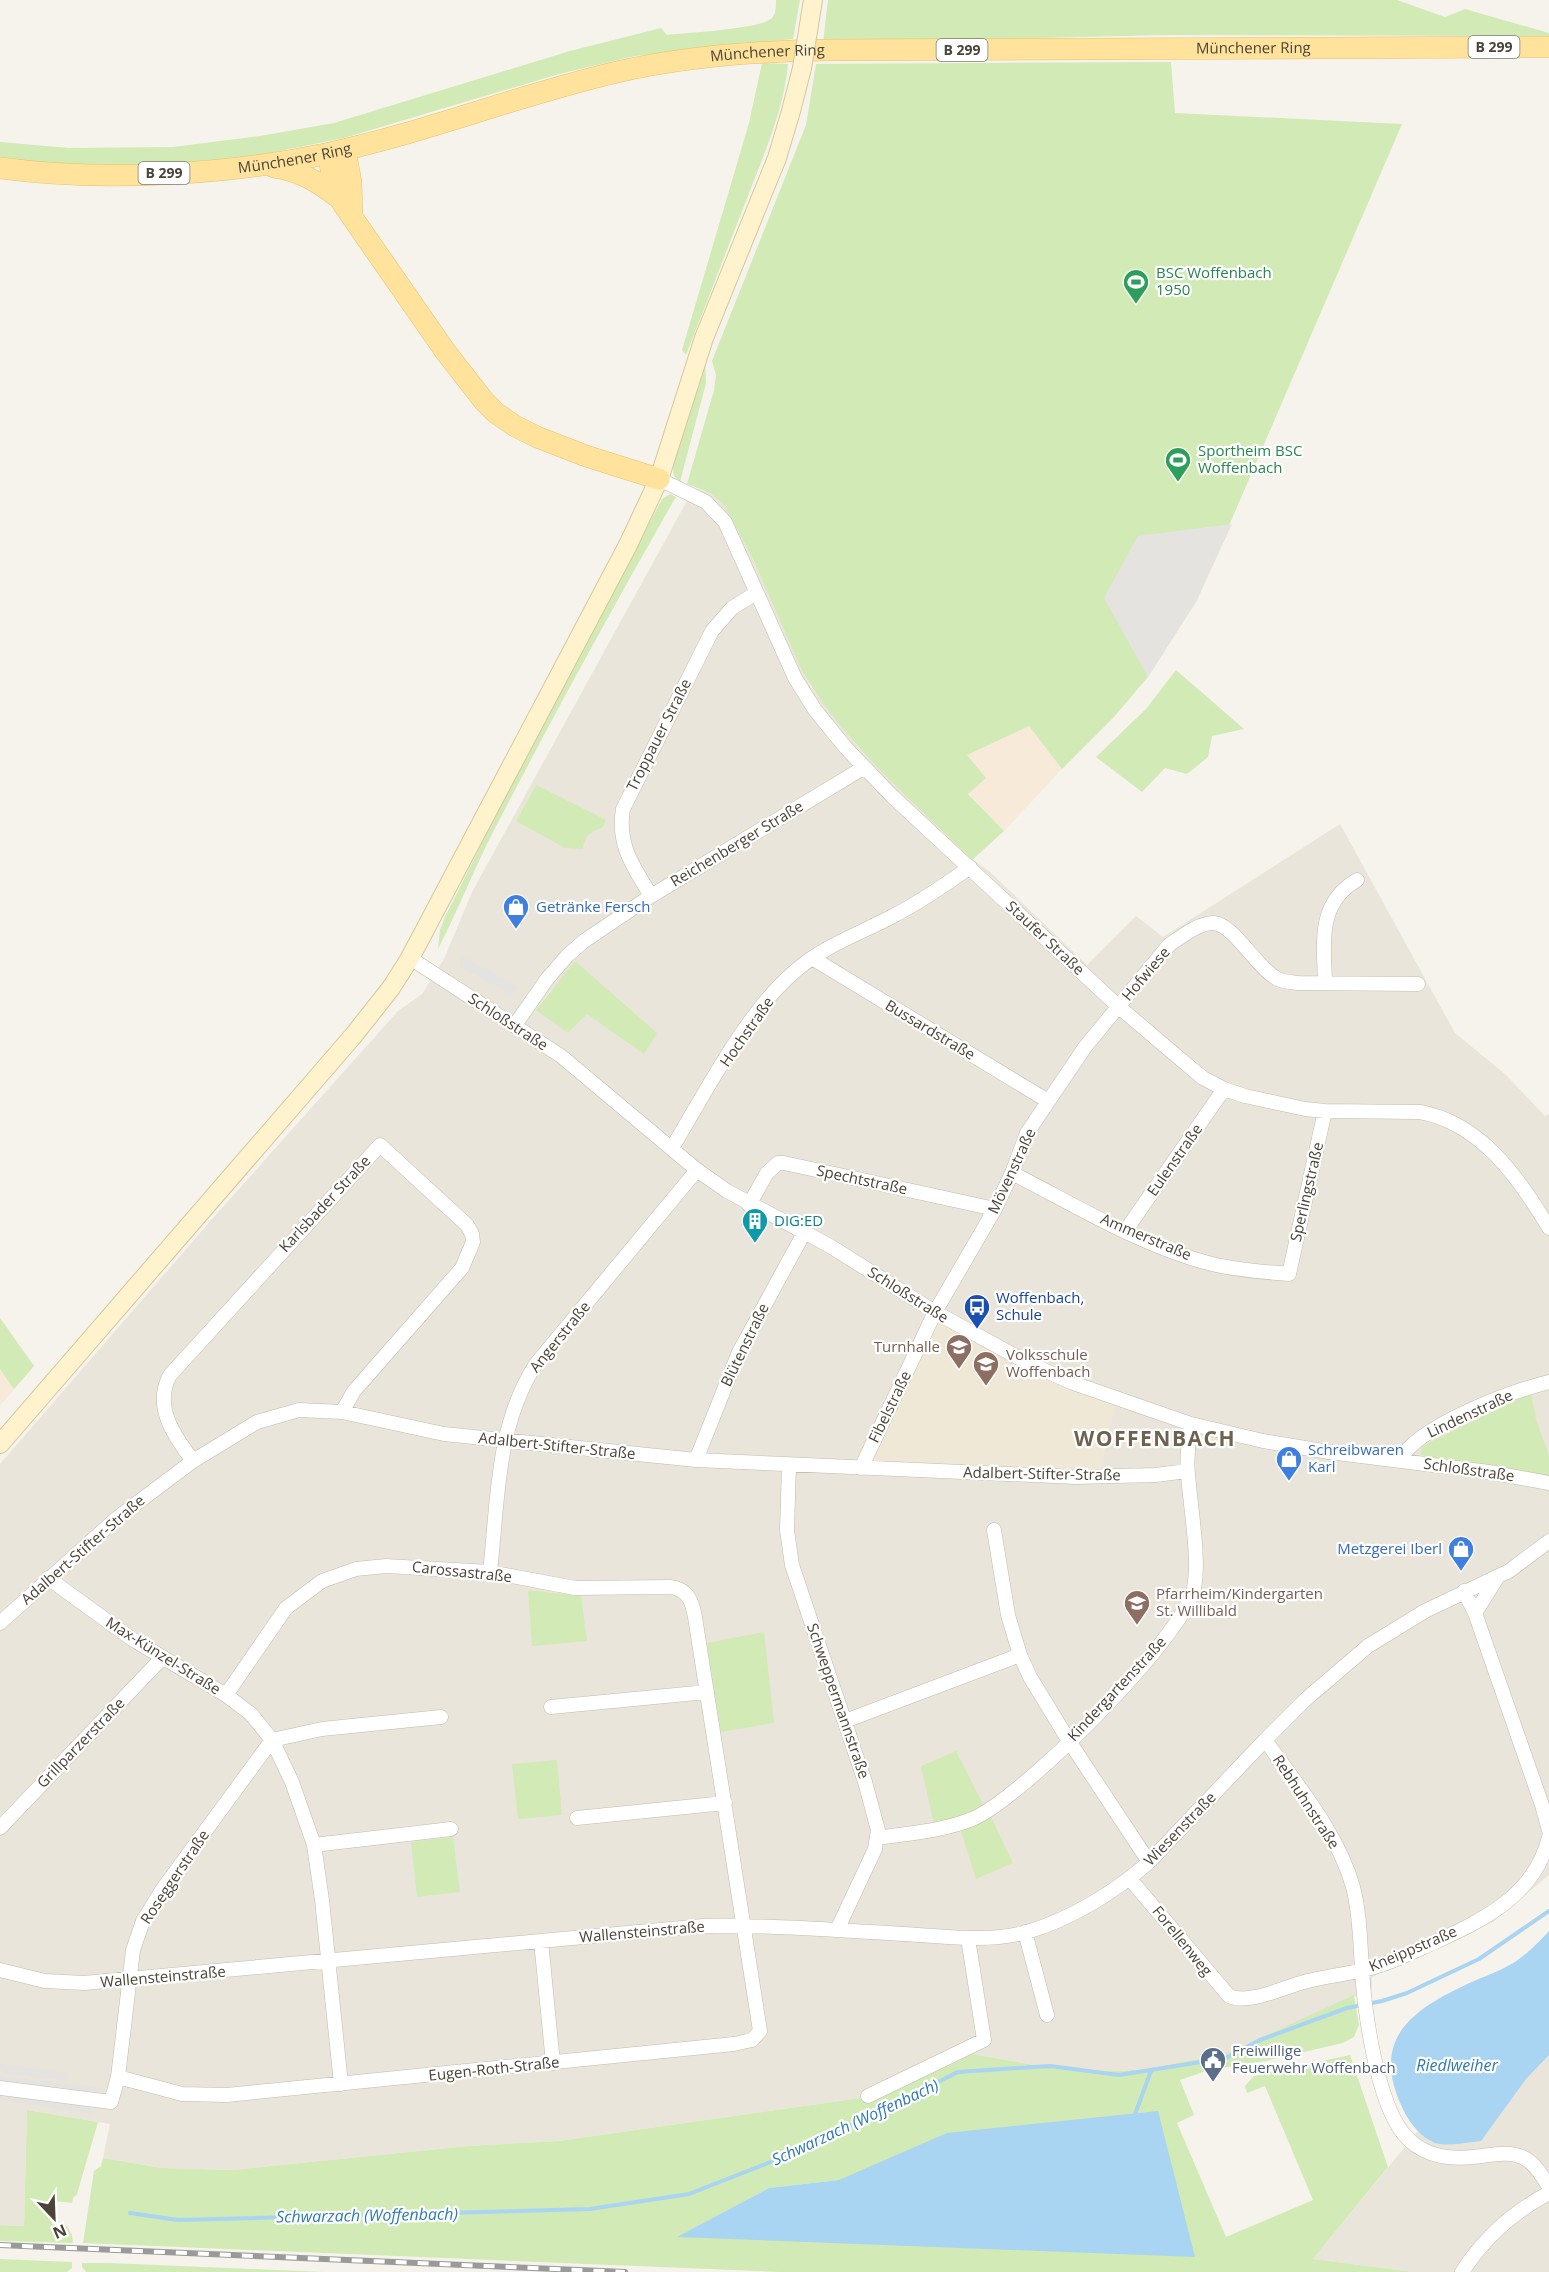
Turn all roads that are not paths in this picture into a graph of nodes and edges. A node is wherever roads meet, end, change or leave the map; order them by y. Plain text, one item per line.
1 (813, 0) edge
2 (1549, 47) edge
3 (336, 152) junction
4 (253, 166) junction
5 (0, 168) edge
6 (345, 206) junction
7 (659, 479) junction
8 (756, 593) junction
9 (863, 768) junction
10 (970, 867) junction
11 (1357, 880) dead end
12 (651, 896) junction
13 (410, 958) junction
14 (812, 958) junction
15 (1325, 983) junction
16 (1418, 984) dead end
17 (1119, 1006) junction
18 (515, 1025) junction
19 (1224, 1089) junction
20 (1048, 1101) junction
21 (1325, 1111) junction
22 (672, 1148) junction
23 (697, 1170) junction
24 (1012, 1173) junction
25 (749, 1205) junction
26 (995, 1209) junction
27 (1549, 1228) edge
28 (1126, 1230) junction
29 (804, 1233) junction
30 (1289, 1274) joint
31 (935, 1312) junction
32 (1549, 1382) edge
33 (342, 1412) junction
34 (1191, 1424) junction
35 (504, 1440) junction
36 (0, 1444) edge
37 (696, 1460) junction
38 (1400, 1460) junction
39 (193, 1461) junction
40 (789, 1465) junction
41 (861, 1468) junction
42 (1187, 1471) junction
43 (1549, 1483) edge
44 (994, 1530) dead end
45 (1549, 1541) edge
46 (490, 1572) junction
47 (48, 1578) junction
48 (1497, 1578) junction
49 (1464, 1591) junction
50 (1475, 1613) junction
51 (0, 1623) edge
52 (1020, 1655) junction
53 (162, 1658) junction
54 (706, 1692) junction
55 (226, 1695) junction
56 (551, 1707) dead end
57 (441, 1717) dead end
58 (845, 1720) junction
59 (272, 1740) junction
60 (1265, 1740) junction
61 (1070, 1741) junction
62 (725, 1803) junction
63 (578, 1818) dead end
64 (0, 1828) edge
65 (451, 1829) dead end
66 (1549, 1830) edge
67 (1549, 1837) edge
68 (878, 1838) junction
69 (314, 1845) junction
70 (1149, 1862) junction
71 (1130, 1879) junction
72 (743, 1925) junction
73 (837, 1930) junction
74 (1025, 1932) junction
75 (968, 1938) junction
76 (541, 1941) junction
77 (328, 1962) junction
78 (0, 1970) edge
79 (1362, 1971) junction
80 (128, 1980) junction
81 (1237, 2000) joint
82 (1047, 2015) dead end
83 (553, 2063) junction
84 (117, 2077) junction
85 (340, 2084) junction
86 (0, 2088) edge
87 (868, 2096) dead end
88 (1549, 2187) edge
89 (1549, 2193) edge
90 (1462, 2272) edge

1 - 7 street, bridge
2 - 3 main road, Münchener Ring / B 299
3 - 4 main road, Münchener Ring / B 299
3 - 6 main road
4 - 5 main road, Münchener Ring / B 299
4 - 6 main road
6 - 7 main road
7 - 8 street, Staufer Straße
7 - 13 street
8 - 9 street, Staufer Straße
8 - 12 street, Troppauer Straße
9 - 10 street, Staufer Straße
9 - 12 street, Reichenberger Straße
10 - 14 street, Hochstraße
10 - 17 street, Staufer Straße
11 - 15 street
12 - 18 street, Reichenberger Straße
13 - 18 street, Schloßstraße
13 - 36 street
14 - 20 street, Bussardstraße
14 - 22 street, Hochstraße
15 - 16 street, Hofwiese
15 - 17 street, Hofwiese
17 - 19 street, Staufer Straße
17 - 20 street, Mövenstraße
18 - 22 street, Schloßstraße
19 - 21 street, Staufer Straße
19 - 28 street, Eulenstraße
20 - 24 street, Mövenstraße
21 - 27 street, Staufer Straße
21 - 30 street, Sperlingstraße
22 - 23 street, Schloßstraße
23 - 25 street, Schloßstraße
23 - 35 street, Angerstraße
24 - 26 street, Mövenstraße
24 - 28 street, Ammerstraße
25 - 26 street, Spechtstraße
25 - 29 street, Schloßstraße
26 - 31 street, Mövenstraße
28 - 30 street, Ammerstraße
29 - 31 street, Schloßstraße
29 - 37 street, Blütenstraße
31 - 34 street, Schloßstraße
31 - 41 street, Fibelstraße
32 - 38 street, Lindenstraße
33 - 35 street, Adalbert-Stifter-Straße
33 - 39 street, Adalbert-Stifter-Straße
33 - 39 street, Karlsbader Straße
34 - 38 street, Schloßstraße
34 - 42 street, Kindergartenstraße
35 - 37 street, Adalbert-Stifter-Straße
35 - 46 street, Angerstraße
37 - 40 street, Adalbert-Stifter-Straße
38 - 43 street, Schloßstraße
39 - 47 street, Adalbert-Stifter-Straße
40 - 41 street, Adalbert-Stifter-Straße
40 - 58 street, Schweppermannstraße
41 - 42 street, Adalbert-Stifter-Straße
42 - 61 street, Kindergartenstraße
44 - 52 street
45 - 48 street, Wiesenstraße
46 - 54 street, Carossastraße
46 - 55 street, Carossastraße
47 - 51 street, Adalbert-Stifter-Straße
47 - 53 street, Max-Künzel-Straße
48 - 49 street, Wiesenstraße
48 - 50 street
49 - 50 street
49 - 60 street, Wiesenstraße
50 - 66 street
52 - 58 street
52 - 61 street
53 - 55 street, Max-Künzel-Straße
53 - 64 street, Grillparzerstraße
54 - 56 street
54 - 62 street, Carossastraße
55 - 59 street, Max-Künzel-Straße
57 - 59 street
58 - 68 street, Schweppermannstraße
59 - 69 street, Max-Künzel-Straße
59 - 80 street, Roseggerstraße
60 - 70 street, Wiesenstraße
60 - 79 street, Rebhuhnstraße
61 - 68 street, Kindergartenstraße
61 - 70 street
62 - 63 street
62 - 72 street, Carossastraße
65 - 69 street
67 - 79 street, Kneippstraße
68 - 73 street
69 - 77 street, Max-Künzel-Straße
70 - 71 street, Wiesenstraße
71 - 74 street, Wiesenstraße
71 - 81 street, Forellenweg
72 - 73 street, Wiesenstraße
72 - 76 street, Wallensteinstraße
72 - 83 street, Eugen-Roth-Straße
73 - 75 street, Wiesenstraße
74 - 75 street, Wiesenstraße
74 - 82 street
75 - 87 street
76 - 77 street, Wallensteinstraße
76 - 83 street
77 - 80 street, Wallensteinstraße
77 - 85 street
78 - 80 street, Wallensteinstraße
79 - 81 street, Kneippstraße
79 - 88 street, Rebhuhnstraße
80 - 84 street, Roseggerstraße
83 - 85 street, Eugen-Roth-Straße
84 - 85 street, Eugen-Roth-Straße
84 - 86 street, Roseggerstraße
89 - 90 street

